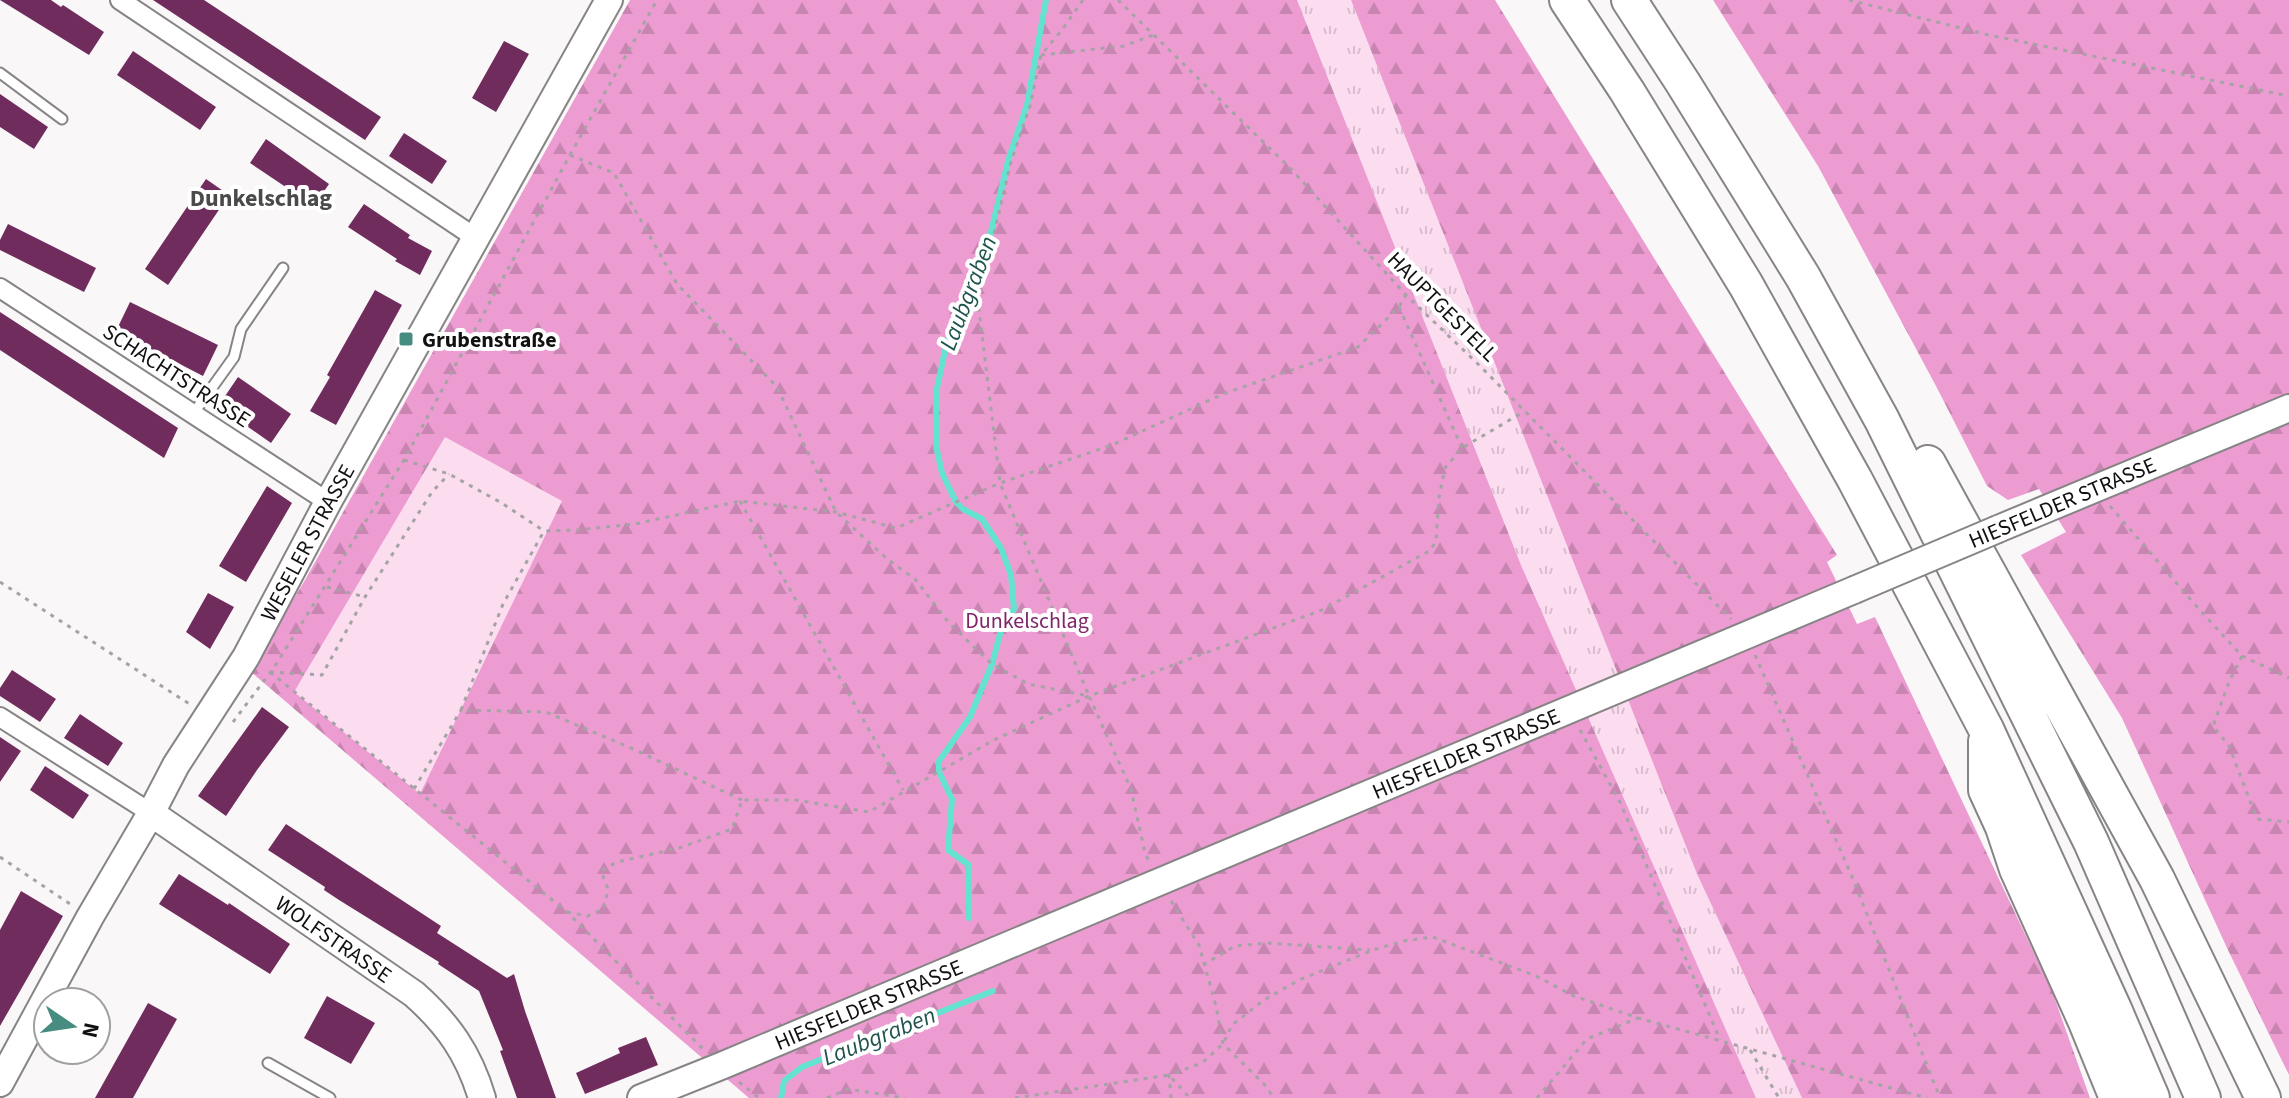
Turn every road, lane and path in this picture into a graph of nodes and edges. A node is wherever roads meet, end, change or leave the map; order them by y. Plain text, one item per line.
1 (120, 0) edge
2 (609, 0) edge
3 (657, 0) edge
4 (1083, 0) edge
5 (1118, 0) edge
6 (1567, 0) edge
7 (1629, 0) edge
8 (1849, 0) edge
9 (1153, 35) junction
10 (1041, 55) junction
11 (0, 73) edge
12 (2289, 96) edge
13 (62, 119) dead end
14 (570, 155) junction
15 (476, 238) junction
16 (283, 268) dead end
17 (0, 288) edge
18 (1406, 295) junction
19 (1399, 307) junction
20 (2289, 408) edge
21 (1525, 411) junction
22 (193, 414) junction
23 (1882, 420) junction
24 (1462, 448) junction
25 (404, 460) junction
26 (449, 474) junction
27 (1000, 483) junction
28 (2096, 488) junction
29 (740, 501) junction
30 (328, 502) junction
31 (836, 512) junction
32 (544, 531) junction
33 (0, 582) edge
34 (326, 587) junction
35 (365, 597) junction
36 (1743, 637) junction
37 (2242, 656) junction
38 (270, 672) junction
39 (2289, 678) edge
40 (1089, 696) junction
41 (1569, 709) junction
42 (461, 710) junction
43 (207, 716) junction
44 (0, 717) edge
45 (1986, 729) junction
46 (414, 789) junction
47 (903, 791) junction
48 (742, 800) junction
49 (151, 813) junction
50 (2289, 822) edge
51 (2003, 827) junction
52 (0, 857) edge
53 (1159, 882) junction
54 (567, 912) junction
55 (90, 917) junction
56 (1373, 950) junction
57 (1203, 965) junction
58 (1638, 1018) junction
59 (1720, 1040) junction
60 (1223, 1044) junction
61 (1749, 1048) junction
62 (268, 1063) dead end
63 (721, 1066) junction
64 (1169, 1075) junction
65 (0, 1083) edge
66 (330, 1098) edge
67 (482, 1098) edge
68 (641, 1098) edge
69 (827, 1098) edge
70 (905, 1098) edge
71 (1015, 1098) edge
72 (1171, 1098) edge
73 (1190, 1098) edge
74 (1274, 1098) edge
75 (1537, 1098) edge
76 (1779, 1098) edge
77 (1927, 1098) edge
78 (1940, 1098) edge
79 (2117, 1098) edge
80 (2127, 1098) edge
81 (2152, 1098) edge
82 (2203, 1098) edge
83 (2263, 1098) edge

1 - 15 street
2 - 15 street, WESELER STRASSE
3 - 14 path
4 - 10 path
5 - 9 path, HAUPTGESTELL
6 - 45 highway
7 - 23 highway
8 - 12 path
9 - 10 path
9 - 18 path, HAUPTGESTELL
10 - 27 path
11 - 13 lane
14 - 25 path
14 - 31 path
15 - 30 street, WESELER STRASSE
16 - 22 lane
17 - 22 street, SCHACHTSTRASSE
18 - 19 path
18 - 21 path, HAUPTGESTELL
19 - 24 path
19 - 27 path
20 - 28 street, HIESFELDER STRASSE
21 - 24 path
21 - 36 path, HAUPTGESTELL
22 - 30 street, SCHACHTSTRASSE
23 - 82 highway
23 - 83 highway
24 - 40 path
25 - 26 path
25 - 34 path
26 - 32 path
26 - 35 path
27 - 31 path
27 - 40 path
28 - 36 street, HIESFELDER STRASSE, bridge
28 - 37 path
29 - 31 path
29 - 32 path
29 - 47 path
30 - 43 street, WESELER STRASSE
31 - 40 path
32 - 42 path
33 - 43 path
34 - 35 path
34 - 38 path
35 - 38 path
36 - 41 street, HIESFELDER STRASSE
36 - 78 path, HAUPTGESTELL
37 - 39 path
37 - 50 path
38 - 46 path
40 - 47 path
40 - 53 path
41 - 53 street, HIESFELDER STRASSE
41 - 59 path
42 - 46 path
42 - 48 path
43 - 49 street, WESELER STRASSE
44 - 49 street
45 - 51 highway
45 - 81 highway
46 - 54 path
47 - 48 path
48 - 54 path
49 - 55 street, WESELER STRASSE
49 - 67 street, WOLFSTRASSE
51 - 79 highway
51 - 80 highway
52 - 55 path
53 - 57 path
53 - 63 street, HIESFELDER STRASSE
54 - 63 path
55 - 65 street, WESELER STRASSE
56 - 57 path
56 - 58 path
56 - 60 path
57 - 60 path
58 - 59 path
58 - 75 path
59 - 61 path
60 - 64 path
60 - 74 path
61 - 76 path
61 - 77 path
62 - 66 lane
63 - 68 street, HIESFELDER STRASSE
64 - 71 path
64 - 72 path
64 - 73 path
69 - 70 path

